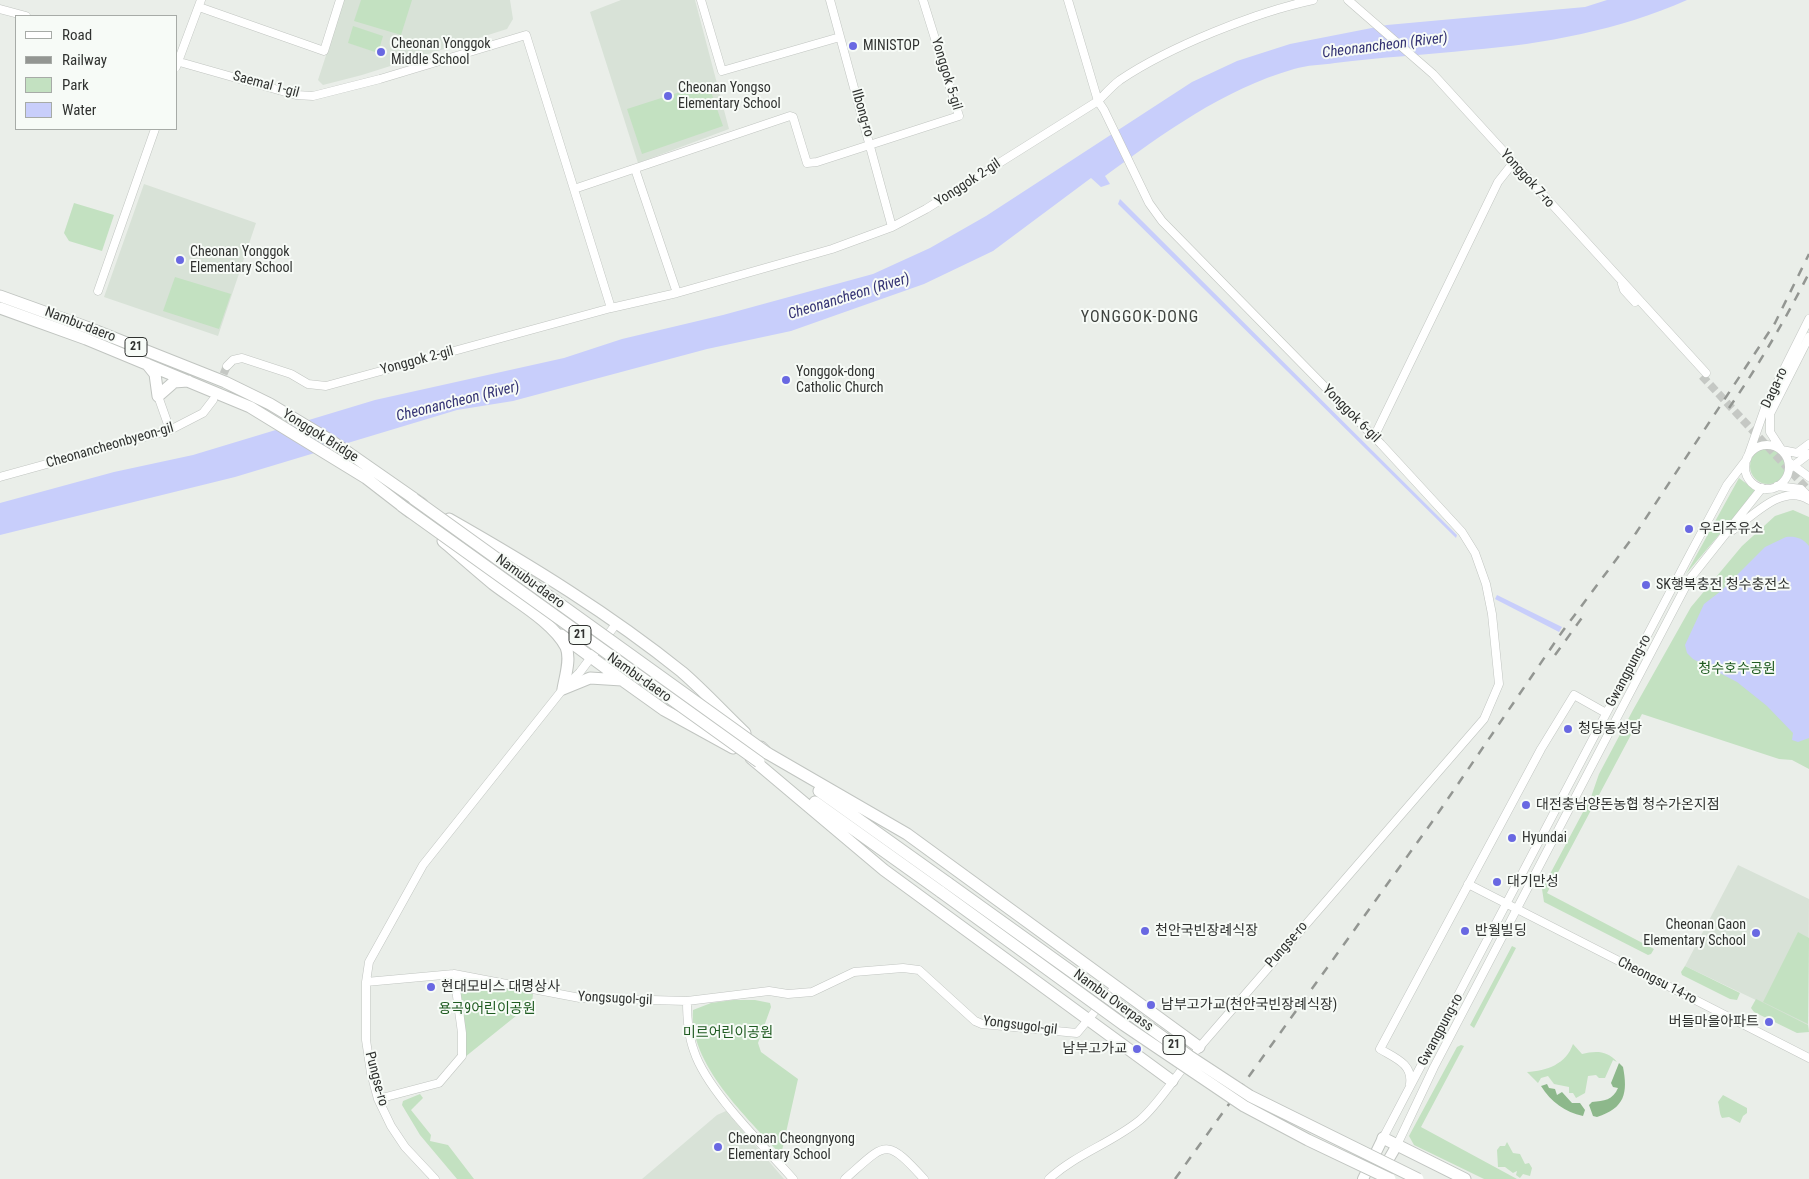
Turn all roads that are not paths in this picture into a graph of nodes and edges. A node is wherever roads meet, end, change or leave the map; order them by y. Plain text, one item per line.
1 (340, 0) edge
2 (701, 0) edge
3 (830, 0) edge
4 (923, 0) edge
5 (1068, 0) edge
6 (1313, 0) edge
7 (1302, 1) edge
8 (1349, 1) edge
9 (200, 3) edge
10 (0, 8) edge
11 (23, 15) edge
12 (840, 37) junction
13 (178, 60) edge
14 (178, 63) edge
15 (1098, 101) junction
16 (155, 130) edge
17 (870, 143) junction
18 (1513, 163) junction
19 (635, 169) junction
20 (574, 189) junction
21 (892, 227) junction
22 (98, 291) dead end
23 (677, 293) junction
24 (0, 296) edge
25 (0, 308) edge
26 (611, 308) junction
27 (1809, 319) edge
28 (1809, 337) edge
29 (147, 363) junction
30 (227, 366) dead end
31 (1704, 374) tunnel mouth
32 (196, 383) junction
33 (158, 396) junction
34 (212, 400) tunnel mouth
35 (270, 404) joint
36 (250, 407) joint
37 (1762, 416) junction
38 (170, 430) junction
39 (1374, 437) junction
40 (1809, 444) edge
41 (1782, 450) junction
42 (1809, 454) edge
43 (1747, 459) junction
44 (340, 462) joint
45 (1791, 466) junction
46 (0, 477) edge
47 (1809, 477) edge
48 (1728, 486) junction
49 (1776, 486) junction
50 (1762, 488) junction
51 (1809, 498) edge
52 (414, 499) junction
53 (402, 506) junction
54 (1728, 534) junction
55 (541, 620) junction
56 (616, 624) junction
57 (591, 658) junction
58 (622, 680) junction
59 (1499, 684) joint
60 (563, 689) junction
61 (1606, 713) junction
62 (767, 753) junction
63 (759, 762) junction
64 (1468, 884) junction
65 (944, 887) junction
66 (1506, 905) junction
67 (1517, 911) junction
68 (454, 974) junction
69 (366, 982) junction
70 (1116, 986) junction
71 (687, 1001) junction
72 (1088, 1020) junction
73 (1199, 1047) junction
74 (1426, 1058) junction
75 (1809, 1058) edge
76 (1406, 1065) junction
77 (1172, 1081) junction
78 (1410, 1089) junction
79 (378, 1099) junction
80 (1383, 1138) junction
81 (1396, 1145) junction
82 (435, 1179) edge
83 (793, 1179) edge
84 (845, 1179) edge
85 (924, 1179) edge
86 (1049, 1179) edge
87 (1363, 1179) edge
88 (1378, 1179) edge
89 (1390, 1179) edge
90 (1418, 1179) edge
91 (1465, 1179) edge

1 - 9 street, Saemal 1-gil
2 - 12 street
3 - 12 street, Ilbong-ro
4 - 17 street, Yonggok 5-gil
5 - 15 street
6 - 7 street, Yonggok 2-gil
7 - 15 street, Yonggok 2-gil
8 - 18 street, Yonggok 7-ro
9 - 13 street, Saemal 1-gil
10 - 11 street
12 - 17 street, Ilbong-ro
14 - 20 street, Saemal 1-gil
15 - 21 street, Yonggok 2-gil
15 - 39 street, Yonggok 6-gil
16 - 22 street
17 - 19 street
17 - 21 street, Ilbong-ro
18 - 31 street, Yonggok 7-ro
18 - 39 street
19 - 20 street
19 - 23 street
20 - 26 street
21 - 23 street, Yonggok 2-gil
23 - 26 street, Yonggok 2-gil
24 - 35 highway, Nambu-daero / 21
25 - 29 highway, Nambu-daero / 21
26 - 30 street, Yonggok 2-gil
27 - 37 street, Daga-ro
28 - 41 street, Daga-ro
29 - 32 highway, Nambu-daero / 21
29 - 33 highway
32 - 33 highway
32 - 36 highway, Nambu-daero / 21
33 - 38 street
34 - 38 street, Cheonancheonbyeon-gil
35 - 52 highway, Yonggok Bridge / 21
36 - 44 highway, Yonggok Bridge / 21
37 - 43 street, Daga-ro
37 - 48 street
38 - 46 street, Cheonancheonbyeon-gil
39 - 59 street, Yonggok 6-gil
40 - 41 street
41 - 43 street
41 - 45 street
42 - 45 street
43 - 48 street, Gwangpung-ro
43 - 50 street
44 - 53 highway, Nambu-daero / 21
45 - 47 street
45 - 49 street
48 - 61 street, Gwangpung-ro
49 - 50 street
49 - 51 street
50 - 54 street, Gwangpung-ro
51 - 54 street
52 - 56 highway
52 - 62 highway, Namubu-daero / 21, bridge
53 - 55 highway
53 - 63 highway, Nambu-daero / 21, bridge
54 - 67 street, Gwangpung-ro
55 - 57 highway
55 - 60 highway
56 - 57 street
56 - 62 highway
57 - 58 highway
57 - 60 street
58 - 60 highway
58 - 63 highway
59 - 73 street, Pungse-ro
60 - 69 street, Pungse-ro
61 - 64 street
61 - 66 street, Gwangpung-ro
62 - 65 highway, 21
62 - 70 highway
63 - 65 highway, Nambu-daero / 21
63 - 72 highway
64 - 66 street, Cheongsu 14-ro
64 - 76 street
65 - 89 highway, Nambu Overpass / 21, bridge
65 - 90 highway, Nambu Overpass / 21, bridge
66 - 67 street, Cheongsu 14-ro
66 - 74 street, Gwangpung-ro
67 - 75 street, Cheongsu 14-ro
67 - 81 street, Gwangpung-ro
68 - 69 street, Yongsugol-gil
68 - 71 street, Yongsugol-gil
68 - 79 street
69 - 79 street, Pungse-ro
70 - 72 street, Yongsugol-gil
70 - 73 highway
71 - 72 street, Yongsugol-gil
71 - 83 street
72 - 77 highway
73 - 77 street, Pungse-ro
74 - 76 street
74 - 78 street, Gwangpung-ro
76 - 78 street
77 - 86 street, Pungse-ro
78 - 80 street, Gwangpung-ro
79 - 82 street, Pungse-ro
80 - 81 highway
80 - 87 main road, Gwangpung-ro
81 - 88 main road, Gwangpung-ro
81 - 91 highway
84 - 85 street

